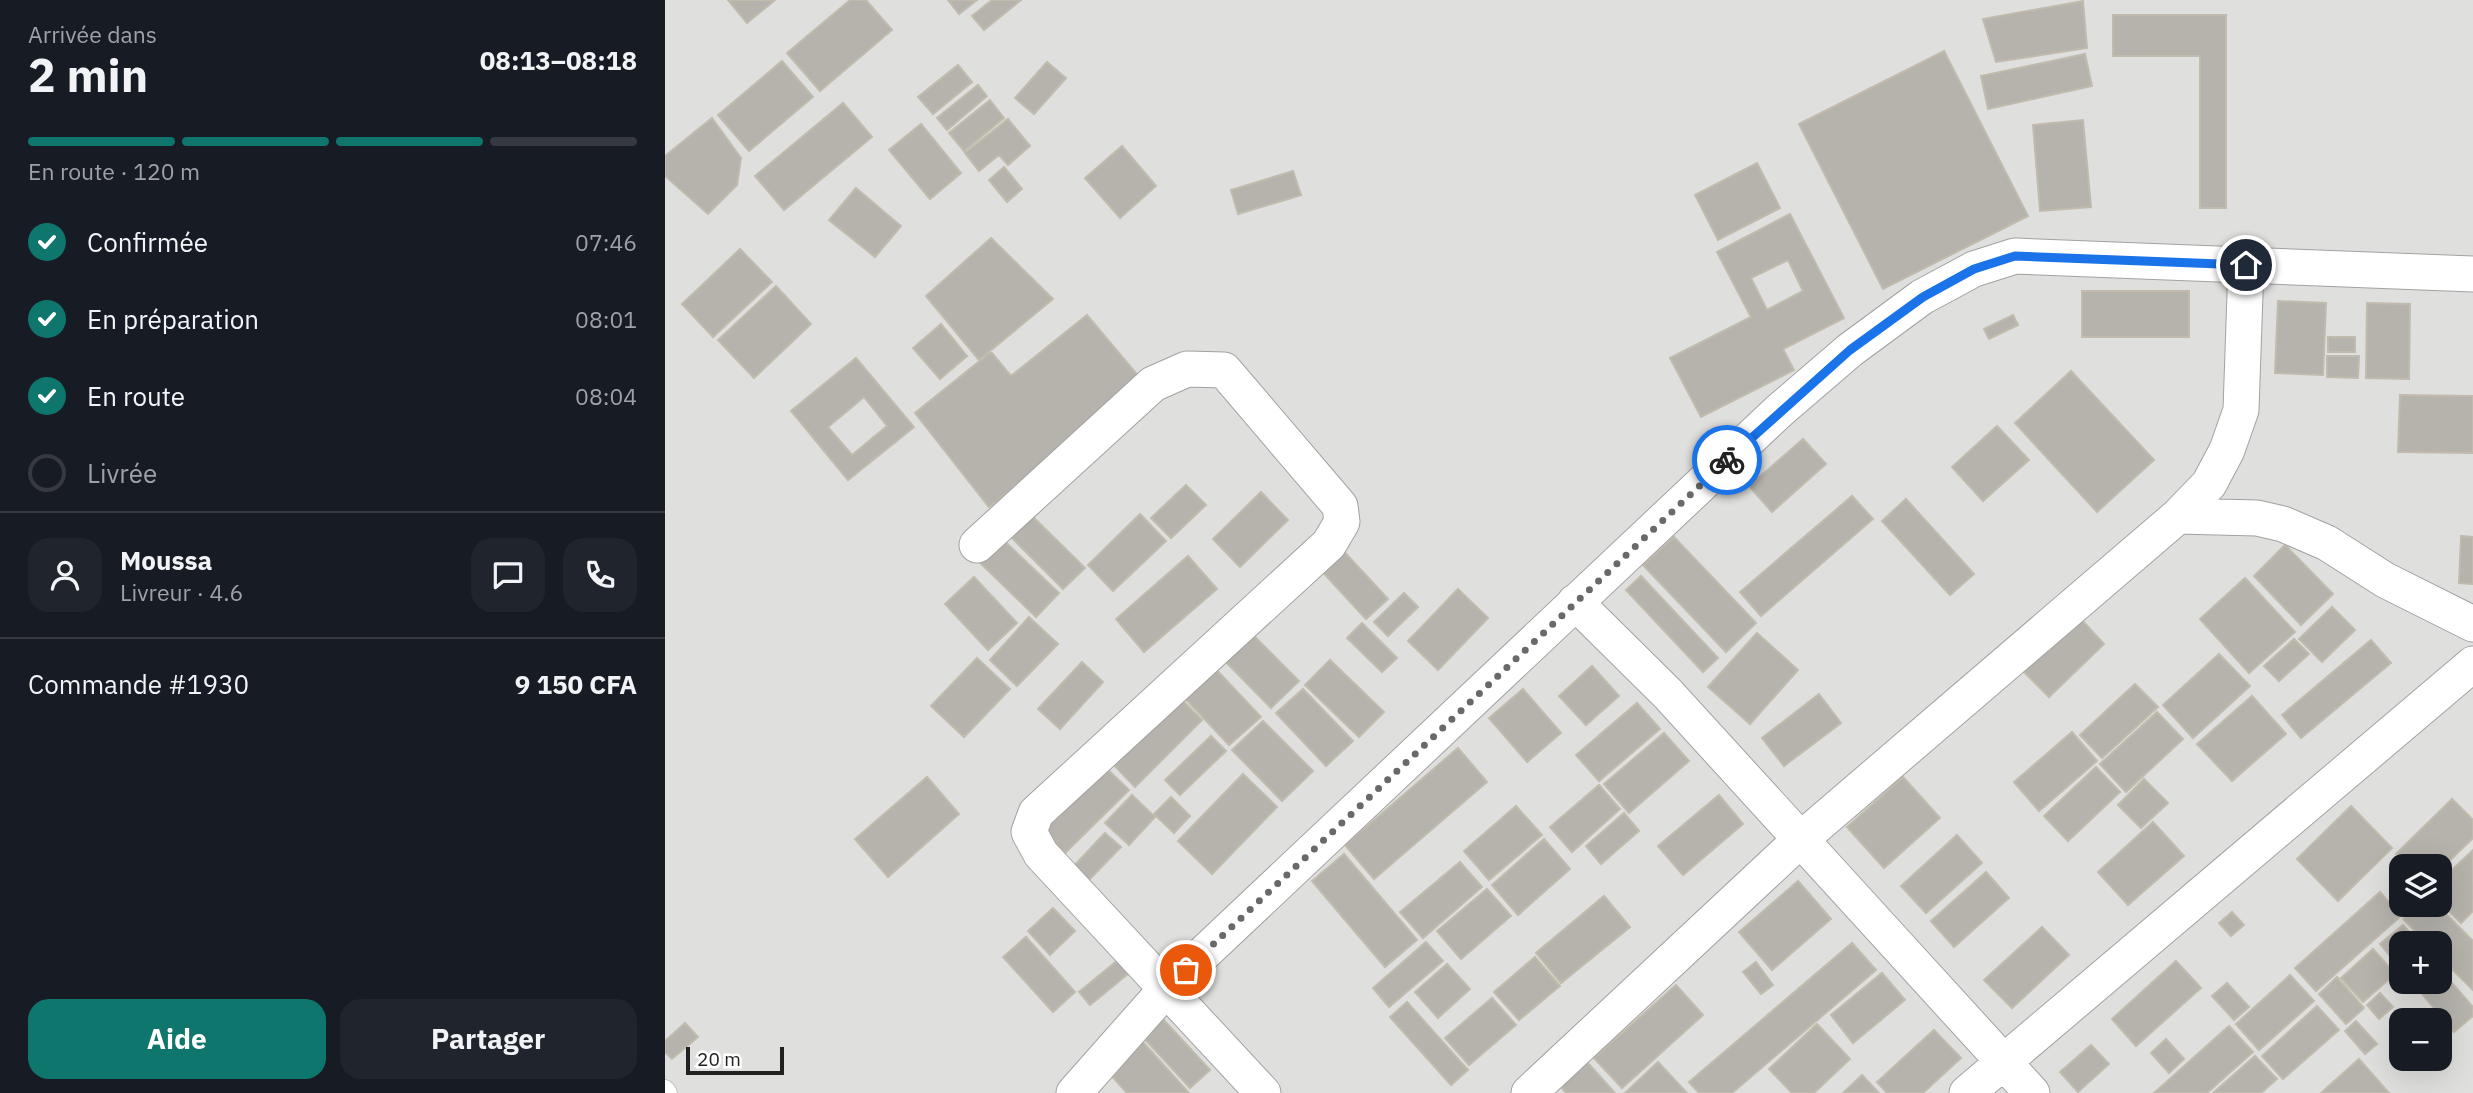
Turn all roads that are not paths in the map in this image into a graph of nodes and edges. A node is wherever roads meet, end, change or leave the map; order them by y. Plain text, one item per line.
1 (2246, 265) junction
2 (2473, 274) edge
3 (2178, 516) junction
4 (977, 545) dead end
5 (1575, 602) junction
6 (2473, 624) edge
7 (2473, 664) edge
8 (1800, 840) junction
9 (1167, 988) junction
10 (2003, 1062) junction
11 (1074, 1093) edge
12 (1263, 1093) edge
13 (1528, 1093) edge
14 (1967, 1093) edge
15 (2032, 1093) edge

1 - 2 street
1 - 3 street
1 - 5 street
3 - 6 street
3 - 8 street
4 - 9 street
5 - 8 street
5 - 9 street
7 - 10 street
8 - 10 street
8 - 13 street
9 - 11 street
9 - 12 street
10 - 14 street
10 - 15 street

